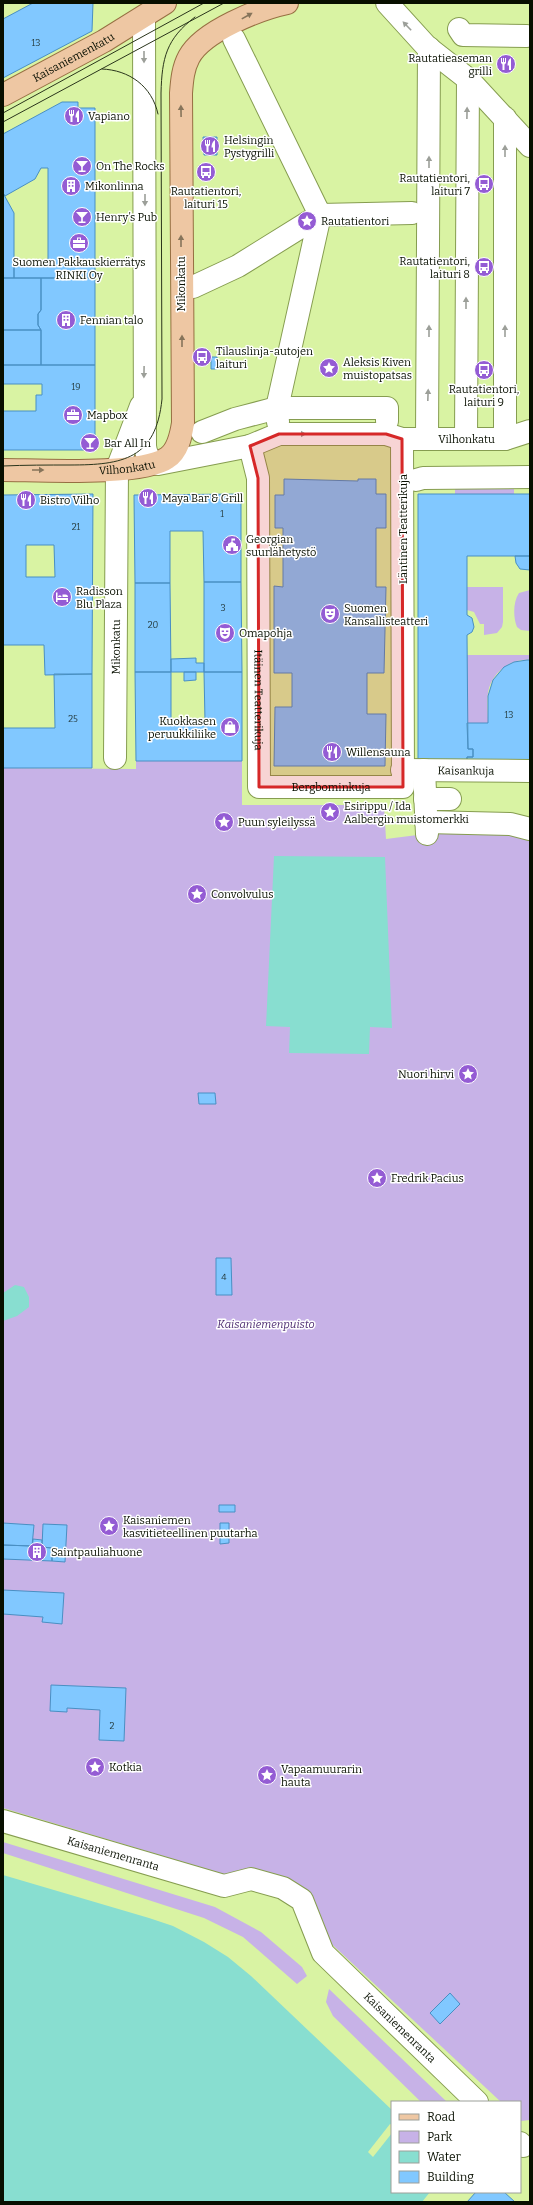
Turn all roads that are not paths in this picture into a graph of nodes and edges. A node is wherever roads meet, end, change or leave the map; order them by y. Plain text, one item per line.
1 (165, 3) edge
2 (287, 3) edge
3 (386, 3) edge
4 (144, 18) junction
5 (458, 29) dead end
6 (527, 36) dead end
7 (234, 39) dead end
8 (429, 48) junction
9 (468, 79) junction
10 (3, 95) edge
11 (505, 118) junction
12 (530, 146) edge
13 (412, 213) dead end
14 (320, 215) junction
15 (193, 287) dead end
16 (144, 398) junction
17 (278, 415) junction
18 (387, 420) dead end
19 (530, 431) edge
20 (202, 432) dead end
21 (402, 439) junction
22 (427, 439) junction
23 (466, 439) junction
24 (506, 439) junction
25 (250, 446) junction
26 (158, 464) junction
27 (117, 469) junction
28 (3, 470) edge
29 (528, 478) edge
30 (416, 480) dead end
31 (115, 758) dead end
32 (424, 770) junction
33 (530, 771) edge
34 (403, 778) junction
35 (259, 787) joint
36 (425, 799) junction
37 (450, 799) dead end
38 (530, 829) edge
39 (3, 1821) edge
40 (477, 2101) edge

1 - 4 main road, Kaisaniemenkatu
26 -> 2 main road, Mikonkatu
8 -> 3 street
4 - 10 main road, Kaisaniemenkatu
4 -> 16 street, Mikonkatu
5 - 6 street
7 - 14 street
8 - 9 street
22 -> 8 street
9 - 11 street
23 -> 9 street
11 - 12 street
24 -> 11 street
13 - 14 street
14 - 15 street
14 - 17 street
16 - 26 street, Mikonkatu
16 - 27 street, Mikonkatu
17 - 18 street
17 - 20 street
19 - 24 street, Vilhonkatu
21 - 22 street, Vilhonkatu
25 -> 21 street, Vilhonkatu
21 - 34 street, Läntinen Teatterikuja
22 - 23 street, Vilhonkatu
23 - 24 street, Vilhonkatu
25 - 26 street, Vilhonkatu
25 - 35 street, Itäinen Teatterikuja
26 - 27 main road, Vilhonkatu
28 -> 27 main road, Vilhonkatu
27 - 31 street, Mikonkatu
29 - 30 street
32 - 33 street, Kaisankuja
32 - 34 street, Kaisankuja
32 - 36 street
34 - 35 street, Bergbominkuja
36 - 37 street
36 - 38 street
39 - 40 street, Kaisaniemenranta

